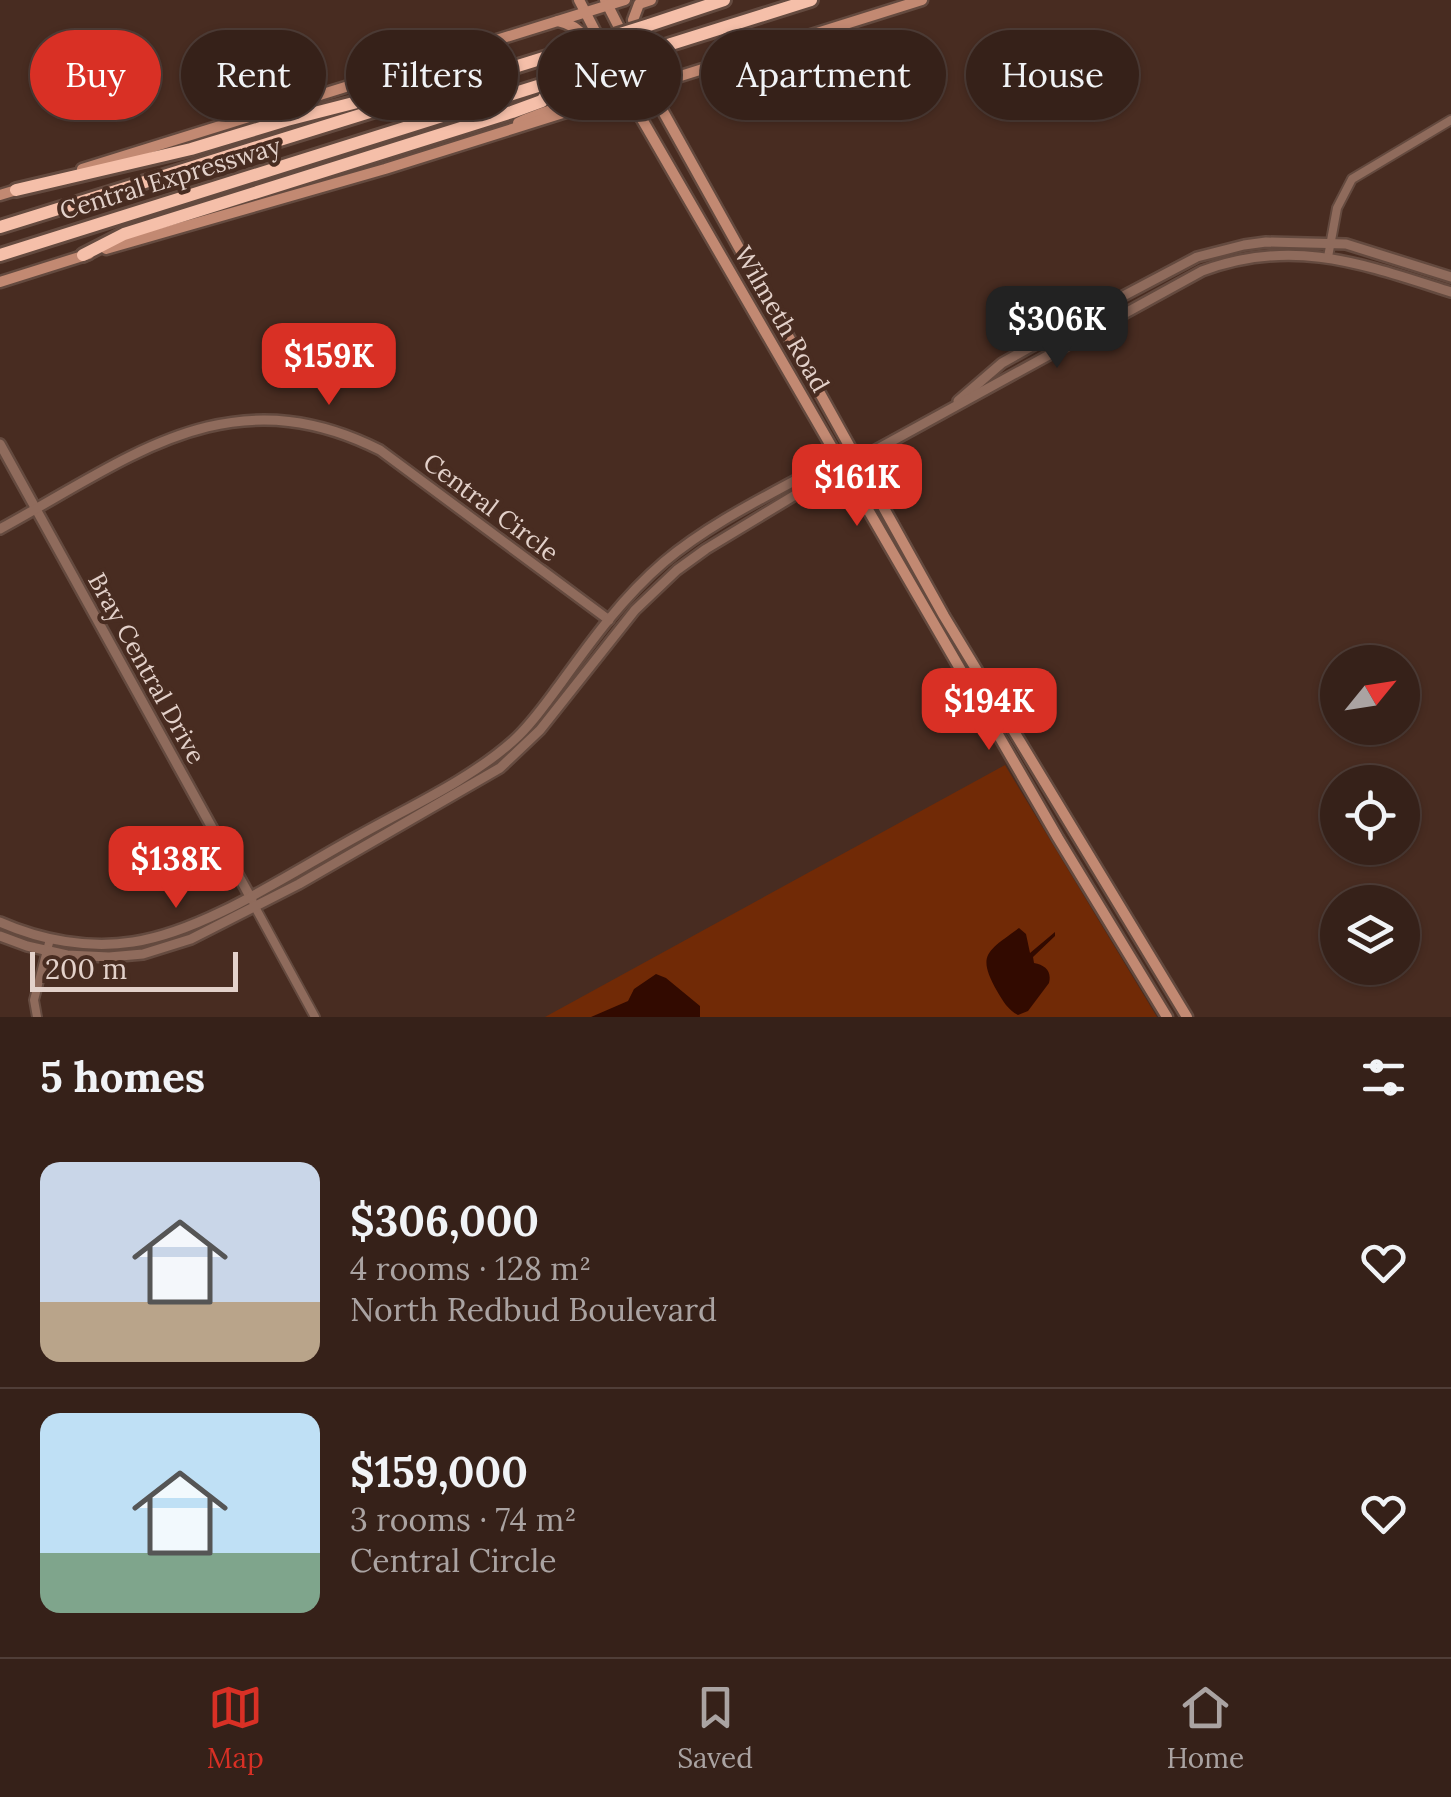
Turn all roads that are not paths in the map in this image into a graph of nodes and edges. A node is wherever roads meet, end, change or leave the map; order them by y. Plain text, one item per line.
1 (579, 0) edge
2 (624, 0) edge
3 (651, 0) edge
4 (694, 0) edge
5 (724, 0) edge
6 (810, 0) edge
7 (922, 0) edge
8 (607, 3) edge
9 (585, 12) junction
10 (556, 20) junction
11 (650, 25) junction
12 (594, 30) edge
13 (621, 30) edge
14 (681, 41) edge
15 (518, 65) edge
16 (685, 75) junction
17 (681, 76) edge
18 (538, 86) edge
19 (538, 102) edge
20 (346, 106) edge
21 (346, 118) edge
22 (542, 120) edge
23 (643, 120) edge
24 (668, 120) edge
25 (1451, 120) edge
26 (494, 134) junction
27 (654, 138) junction
28 (16, 190) junction
29 (0, 195) edge
30 (716, 205) junction
31 (0, 227) edge
32 (1330, 244) junction
33 (0, 255) edge
34 (84, 255) junction
35 (1328, 257) junction
36 (1451, 276) edge
37 (0, 282) edge
38 (1451, 292) edge
39 (780, 317) junction
40 (763, 326) junction
41 (952, 407) junction
42 (0, 444) edge
43 (857, 460) junction
44 (842, 462) junction
45 (36, 509) junction
46 (0, 529) edge
47 (608, 620) junction
48 (619, 628) junction
49 (1014, 731) junction
50 (1002, 738) junction
51 (505, 748) junction
52 (512, 757) junction
53 (370, 829) junction
54 (376, 840) junction
55 (249, 896) junction
56 (256, 907) junction
57 (0, 922) edge
58 (0, 936) edge
59 (50, 939) junction
60 (45, 951) junction
61 (37, 1017) edge
62 (315, 1017) edge
63 (1167, 1017) edge
64 (1187, 1017) edge

1 - 9 main road, Wilmeth Road
2 - 8 main road
3 - 16 main road
4 - 11 highway
5 - 11 highway, Central Expressway
6 - 14 highway, Central Expressway, bridge
7 - 16 main road
8 - 9 main road
8 - 13 main road, Wilmeth Road
9 - 10 main road
9 - 12 main road, Wilmeth Road
10 - 26 main road
10 - 28 main road
11 - 15 highway, Central Expressway, bridge
16 - 17 main road
18 - 33 highway, Central Expressway
19 - 34 highway
20 - 28 highway
21 - 31 highway, Central Expressway
22 - 26 main road
23 - 27 main road, Wilmeth Road
24 - 30 main road, Wilmeth Road
25 - 32 street
26 - 34 main road
27 - 30 main road
27 - 40 main road, Wilmeth Road
28 - 29 main road
30 - 39 main road, Wilmeth Road
32 - 35 street
32 - 36 street
32 - 41 street
34 - 37 main road
35 - 38 street
35 - 41 street
39 - 40 main road
39 - 43 main road, Wilmeth Road
40 - 44 main road, Wilmeth Road
41 - 43 street
42 - 45 street, Bray Central Drive
43 - 44 street
43 - 49 main road, Wilmeth Road
44 - 47 street
44 - 48 street
44 - 50 main road, Wilmeth Road
45 - 46 street, Central Circle
45 - 47 street, Central Circle
45 - 55 street, Bray Central Drive
47 - 48 street, Central Circle
47 - 51 street
48 - 52 street
49 - 50 main road
49 - 64 main road, Wilmeth Road
50 - 63 main road, Wilmeth Road
51 - 52 street
51 - 53 street
52 - 54 street
53 - 54 street
53 - 55 street
54 - 56 street
55 - 56 street, Bray Central Drive
55 - 59 street
56 - 60 street
56 - 62 street, Bray Central Drive
57 - 59 street
58 - 60 street
59 - 60 street
60 - 61 street

